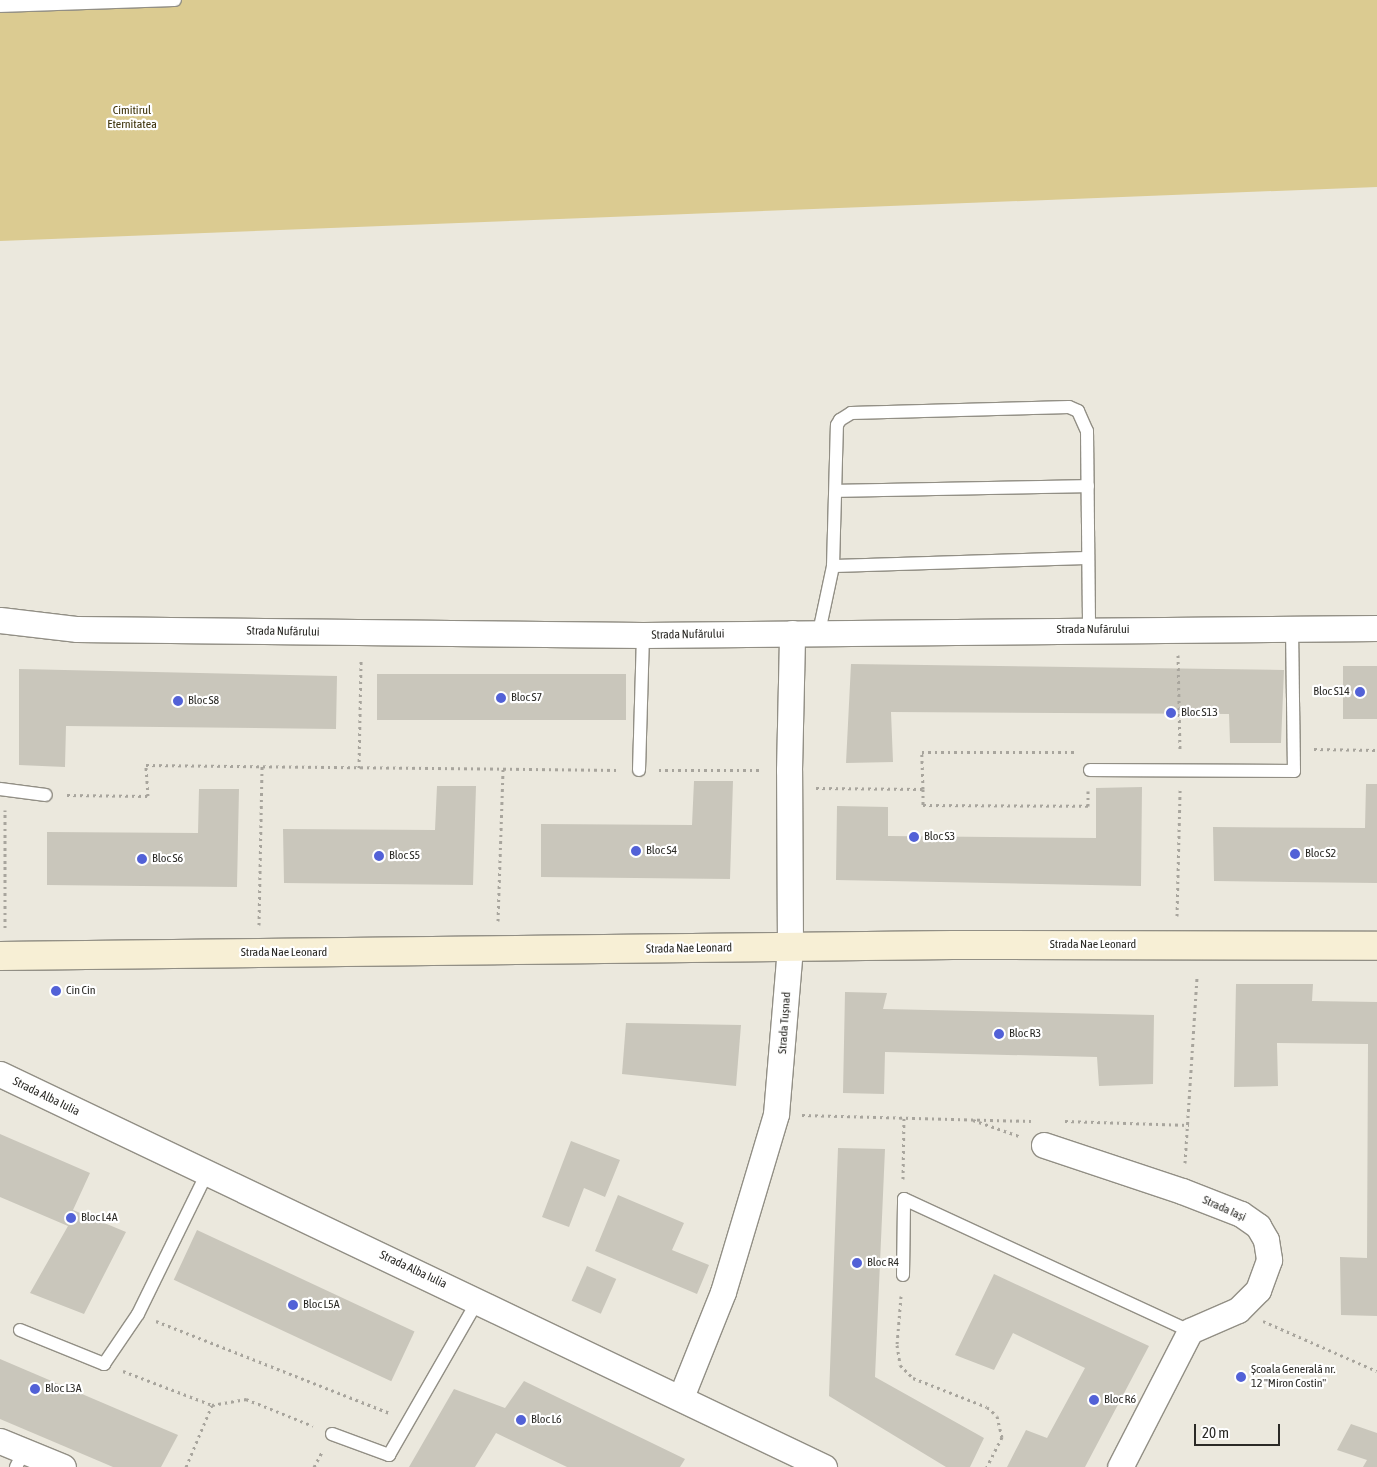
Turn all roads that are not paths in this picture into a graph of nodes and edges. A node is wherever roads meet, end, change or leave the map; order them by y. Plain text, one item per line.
1 (175, 0) edge
2 (0, 6) edge
3 (1088, 486) junction
4 (836, 490) junction
5 (1088, 558) junction
6 (833, 566) junction
7 (0, 620) edge
8 (1377, 628) edge
9 (1089, 630) junction
10 (1292, 630) junction
11 (819, 632) junction
12 (792, 633) junction
13 (644, 636) junction
14 (639, 770) road end
15 (1090, 770) road end
16 (3, 790) edge
17 (46, 794) road end
18 (1377, 946) edge
19 (790, 947) junction
20 (2, 956) edge
21 (0, 1074) edge
22 (1042, 1133) road end
23 (206, 1175) junction
24 (903, 1275) road end
25 (478, 1300) junction
26 (20, 1330) dead end
27 (1190, 1331) junction
28 (681, 1397) junction
29 (332, 1434) road end
30 (0, 1441) edge
31 (20, 1459) edge
32 (808, 1464) edge
33 (63, 1467) edge
34 (1120, 1467) edge

1 - 2 lane
3 - 4 lane
3 - 4 lane
3 - 5 lane
4 - 6 lane
5 - 6 lane
5 - 9 lane
6 - 11 lane
7 - 13 street, Strada Nufărului
8 - 10 street, Strada Nufărului
9 - 10 street, Strada Nufărului
9 - 11 street, Strada Nufărului
10 - 15 lane
11 - 12 street, Strada Nufărului
12 - 13 street, Strada Nufărului
12 - 19 street, Strada Tușnad
13 - 14 lane
16 - 17 lane
18 - 19 street, Strada Nae Leonard
19 - 20 street, Strada Nae Leonard
19 - 28 street, Strada Tușnad
21 - 23 street, Strada Alba Iulia
22 - 27 street, Strada Iași
23 - 25 street, Strada Alba Iulia
23 - 26 lane
24 - 27 lane
25 - 28 street, Strada Alba Iulia
25 - 29 lane
27 - 34 street
28 - 32 street, Strada Alba Iulia
30 - 31 street
31 - 33 street

